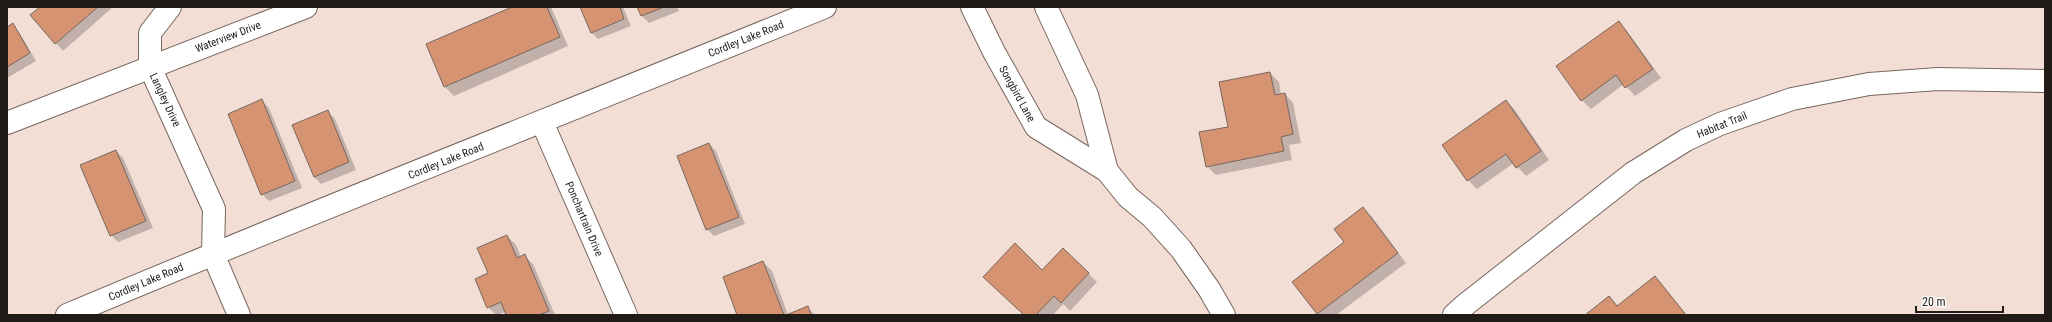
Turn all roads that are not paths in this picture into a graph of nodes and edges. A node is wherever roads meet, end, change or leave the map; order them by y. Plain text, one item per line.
1 (170, 7) edge
2 (306, 7) edge
3 (825, 7) edge
4 (972, 7) edge
5 (1046, 7) edge
6 (150, 67) junction
7 (2045, 81) edge
8 (542, 122) junction
9 (7, 123) edge
10 (1107, 171) junction
11 (213, 254) junction
12 (67, 315) edge
13 (239, 315) edge
14 (626, 315) edge
15 (1224, 315) edge
16 (1454, 315) edge

1 - 6 street
2 - 6 street, Waterview Drive
3 - 8 street, Cordley Lake Road
4 - 10 street, Songbird Lane
5 - 10 street, Songbird Lane
6 - 9 street, Langley Drive
6 - 11 street, Langley Drive
7 - 16 street, Habitat Trail
8 - 11 street, Cordley Lake Road
8 - 14 street, Ponchartrain Drive
10 - 15 street, Songbird Lane
11 - 12 street, Cordley Lake Road
11 - 13 street

